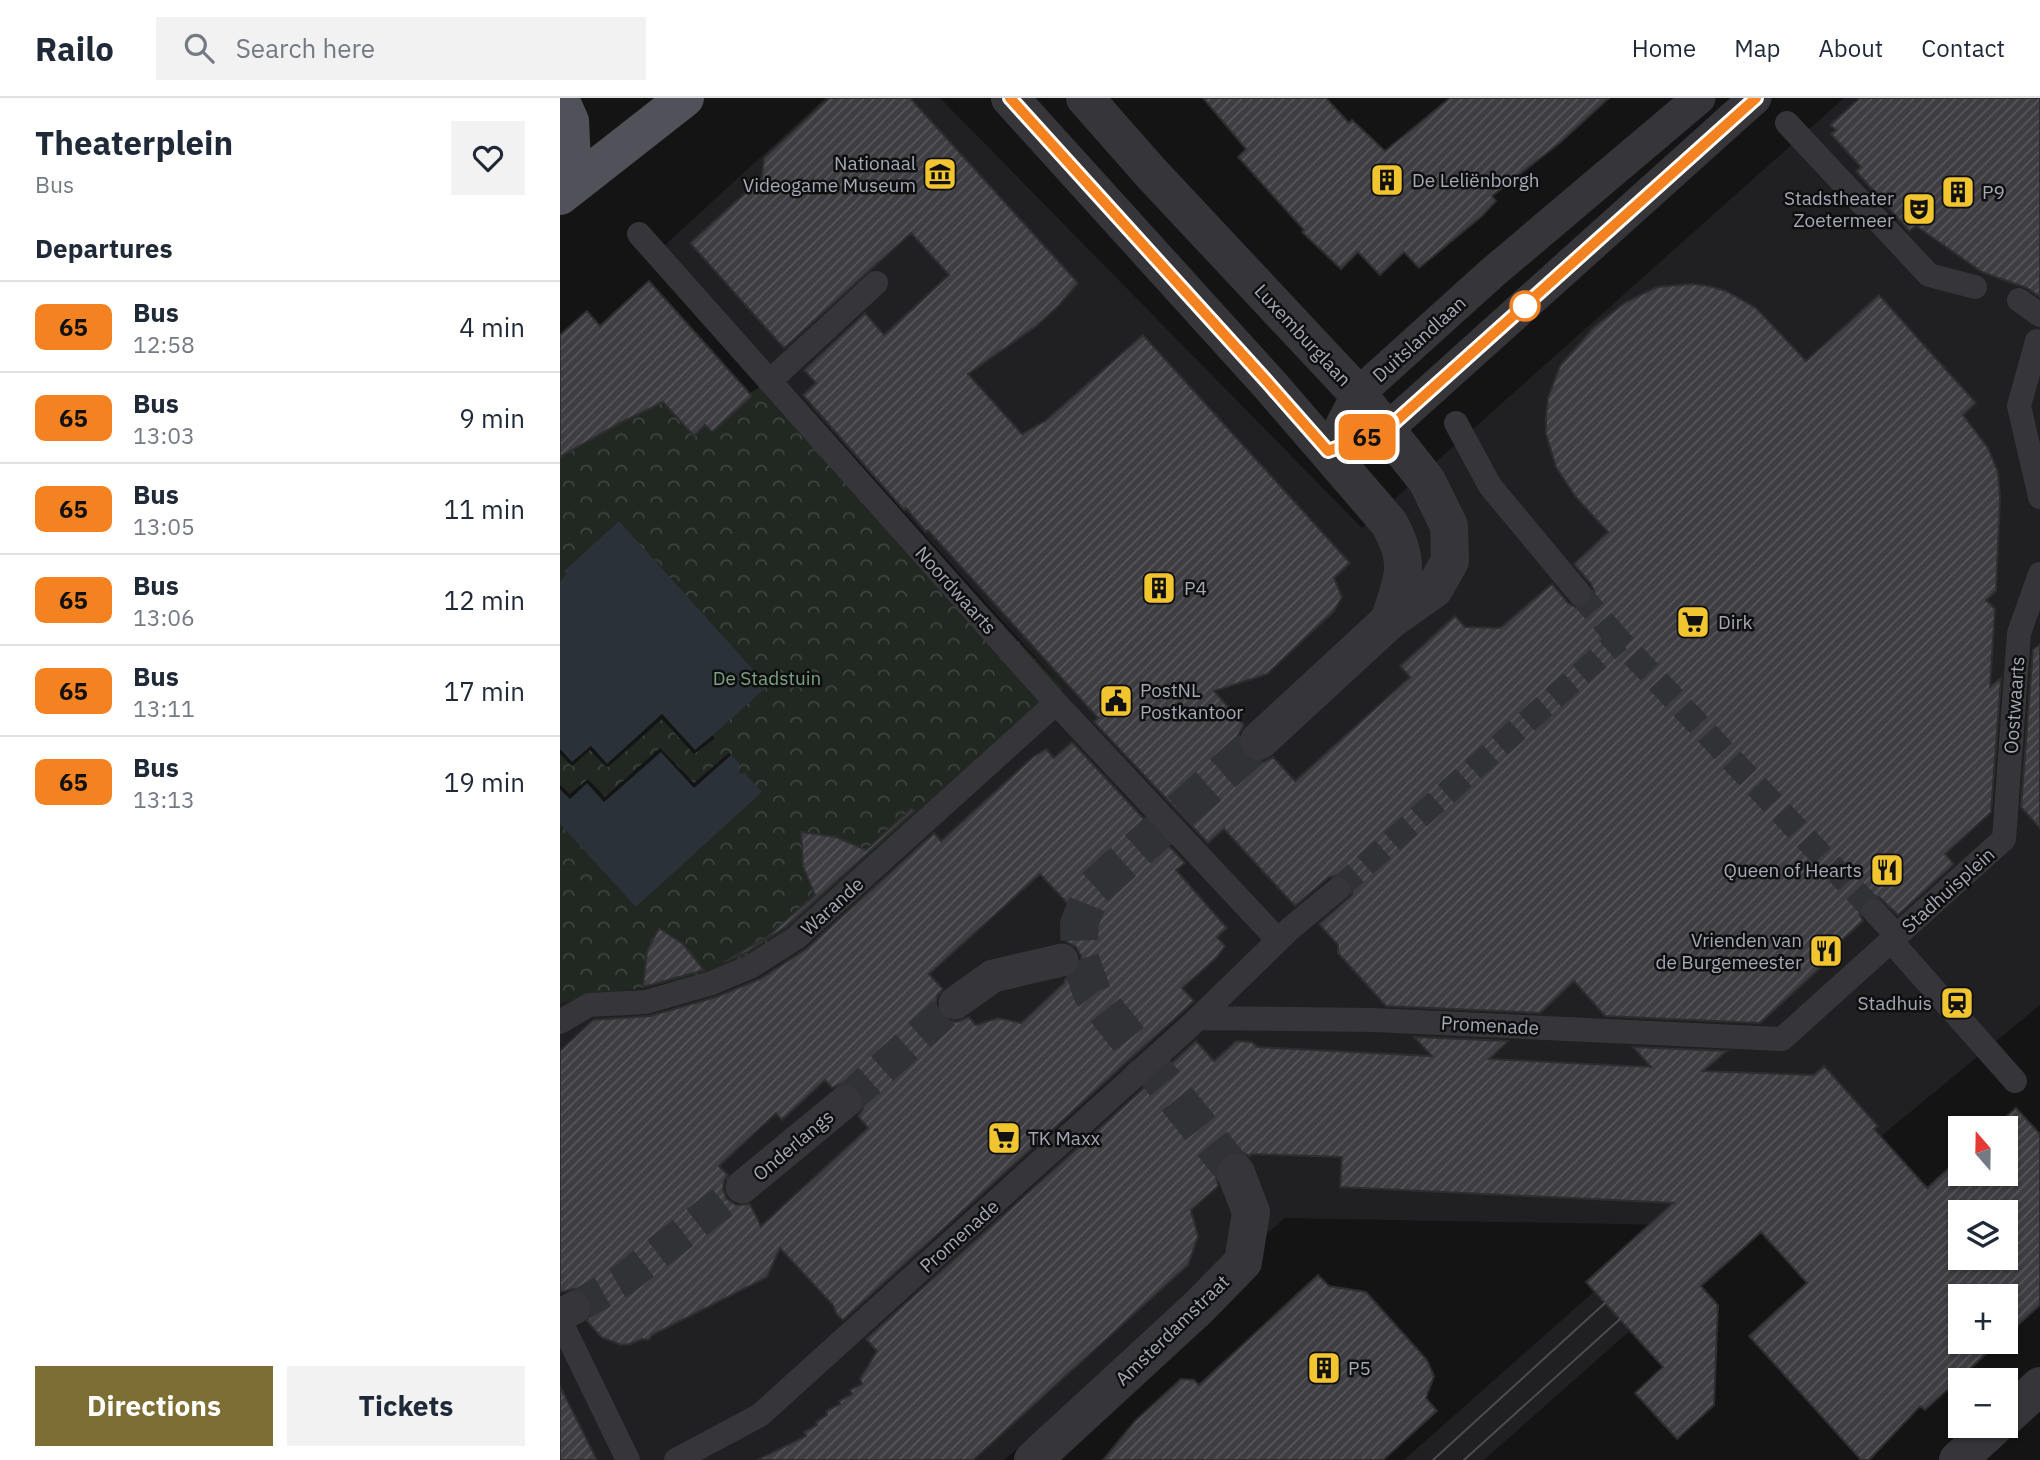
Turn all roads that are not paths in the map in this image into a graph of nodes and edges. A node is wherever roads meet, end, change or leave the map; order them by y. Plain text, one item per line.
1 (685, 98) edge
2 (1010, 98) edge
3 (1085, 98) edge
4 (1699, 98) edge
5 (1755, 98) edge
6 (560, 99) edge
7 (1787, 123) dead end
8 (564, 186) edge
9 (639, 234) dead end
10 (876, 283) dead end
11 (1975, 287) dead end
12 (2019, 300) dead end
13 (2040, 315) edge
14 (2037, 341) dead end
15 (771, 380) junction
16 (1358, 394) junction
17 (1456, 423) dead end
18 (1386, 430) junction
19 (1328, 451) junction
20 (2040, 497) edge
21 (2040, 575) edge
22 (1579, 593) tunnel mouth
23 (1390, 621) junction
24 (1056, 703) junction
25 (1259, 741) tunnel mouth
26 (2004, 839) joint
27 (1338, 889) tunnel mouth
28 (1874, 911) tunnel mouth
29 (1894, 939) junction
30 (1279, 940) junction
31 (1062, 960) dead end
32 (955, 1003) tunnel mouth
33 (1199, 1018) junction
34 (560, 1021) edge
35 (1782, 1039) joint
36 (2015, 1081) dead end
37 (845, 1102) tunnel mouth
38 (1236, 1173) tunnel mouth
39 (742, 1187) tunnel mouth
40 (565, 1314) edge
41 (2040, 1386) edge
42 (2018, 1406) edge
43 (1982, 1438) edge
44 (628, 1460) edge
45 (676, 1460) edge
46 (1033, 1460) edge
47 (1958, 1460) edge

1 - 8 main road
2 - 19 street
3 - 16 street, Luxemburglaan
4 - 16 street, Duitslandlaan
5 - 18 street
6 - 8 main road
7 - 11 street
9 - 15 street, Noordwaarts
10 - 15 street
12 - 13 street
14 - 20 street
15 - 24 street, Noordwaarts
16 - 18 street, Luxemburglaan
16 - 19 street, Duitslandlaan
17 - 22 street
18 - 19 street
18 - 23 street, Luxemburglaan
19 - 23 street
21 - 26 street, Oostwaarts
23 - 25 street, Luxemburglaan
24 - 30 street, Noordwaarts
24 - 34 street, Warande
26 - 29 street, Stadhuisplein
27 - 30 street, Promenade
28 - 29 street
29 - 35 street, Stadhuisplein
29 - 36 street, Stadhuisplein
30 - 33 street, Promenade
31 - 32 street
33 - 35 street, Promenade
33 - 45 street, Promenade
37 - 39 street, Onderlangs
38 - 46 street, Amsterdamstraat
40 - 44 street
41 - 42 street
43 - 47 street

